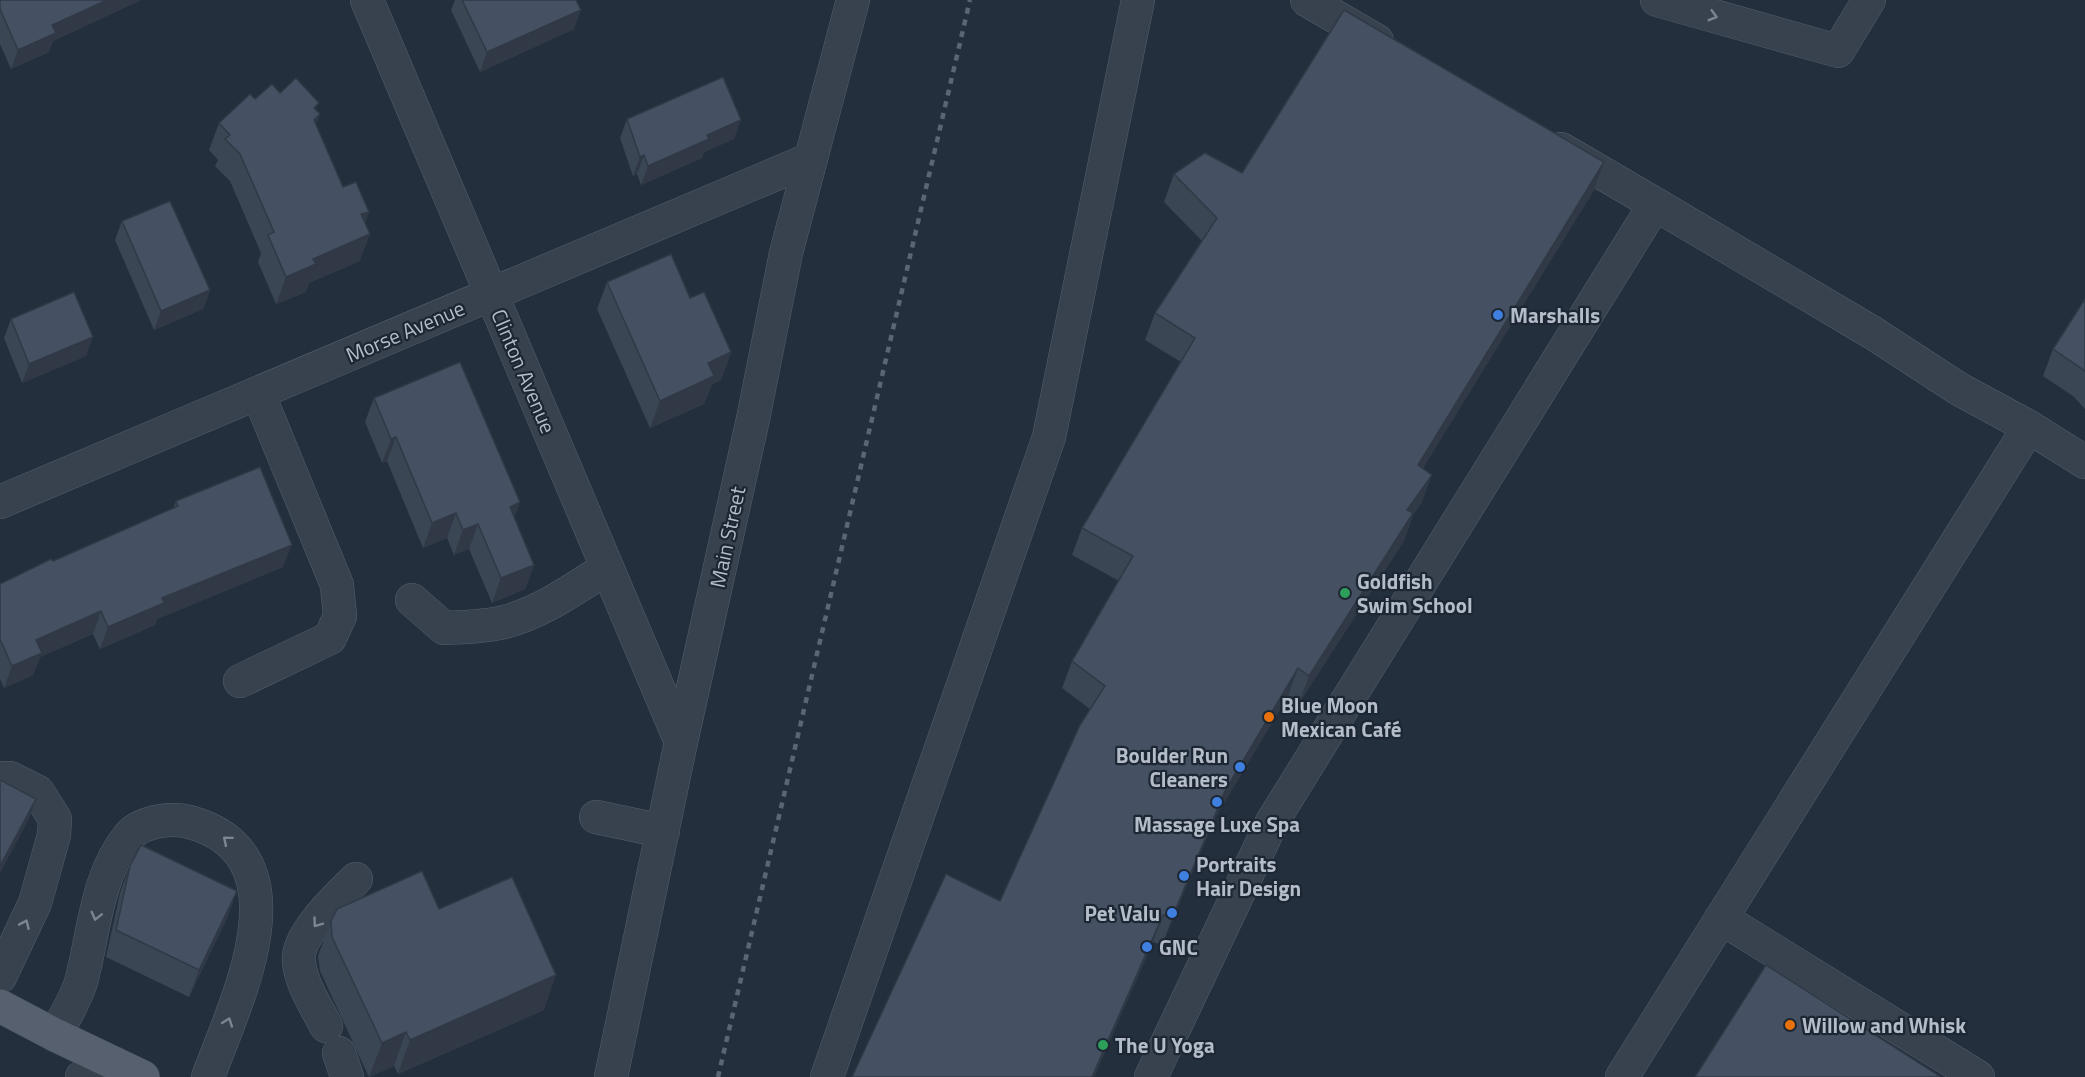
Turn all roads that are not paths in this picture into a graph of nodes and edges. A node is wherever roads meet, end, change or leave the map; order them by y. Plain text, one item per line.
1 (367, 0) edge
2 (853, 0) edge
3 (1138, 0) edge
4 (1307, 0) edge
5 (1657, 0) edge
6 (1869, 0) edge
7 (1399, 54) edge
8 (1532, 132) edge
9 (811, 159) junction
10 (1655, 204) junction
11 (492, 294) junction
12 (258, 393) junction
13 (2029, 426) junction
14 (2085, 462) edge
15 (0, 502) edge
16 (607, 568) junction
17 (412, 600) dead end
18 (240, 681) dead end
19 (681, 742) junction
20 (0, 778) edge
21 (596, 817) dead end
22 (663, 831) junction
23 (356, 879) dead end
24 (1721, 918) junction
25 (0, 977) edge
26 (0, 1006) edge
27 (55, 1035) junction
28 (337, 1052) edge
29 (113, 1063) junction
30 (82, 1077) edge
31 (143, 1077) edge
32 (208, 1077) edge
33 (611, 1077) edge
34 (827, 1077) edge
35 (1151, 1077) edge
36 (1622, 1077) edge
37 (1978, 1077) edge

1 - 11 street, Clinton Avenue
2 - 9 street, Main Street
3 - 34 street
4 - 7 street
5 -> 6 street
8 - 10 street
9 - 11 street, Morse Avenue
9 - 19 street, Main Street
10 - 13 street
10 - 35 street
11 - 12 street, Morse Avenue
11 - 16 street, Clinton Avenue
12 - 15 street, Morse Avenue
12 - 18 street
13 - 14 street
13 - 24 street
16 - 17 street
16 - 19 street, Clinton Avenue
19 - 22 street, Main Street
25 -> 20 street
21 - 22 street
22 - 33 street, Main Street
23 -> 28 street
24 - 36 street
24 - 37 street
26 - 27 main road
27 - 29 main road
32 -> 27 street
29 - 30 street
29 - 31 main road

